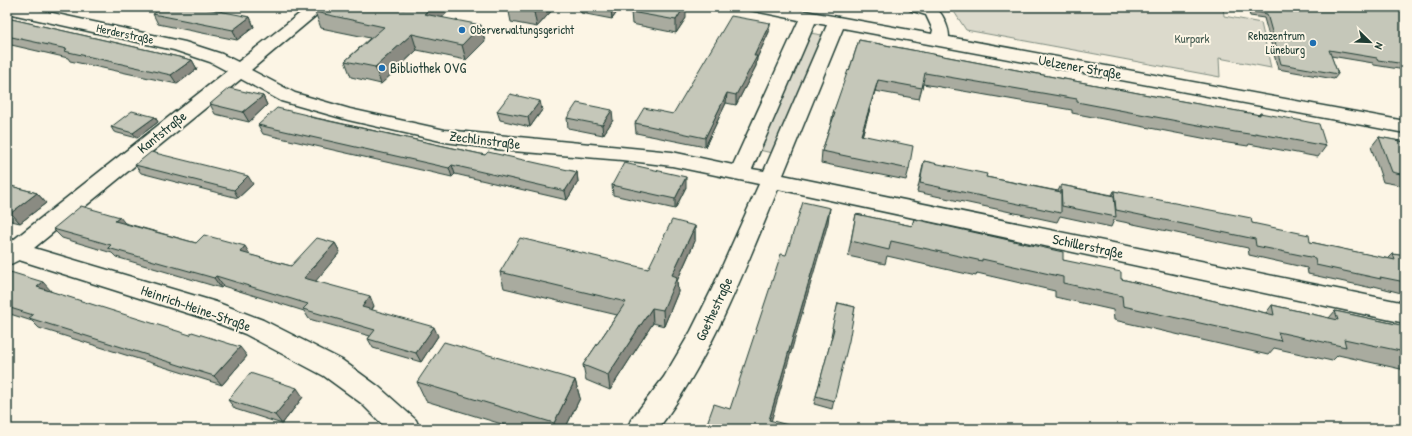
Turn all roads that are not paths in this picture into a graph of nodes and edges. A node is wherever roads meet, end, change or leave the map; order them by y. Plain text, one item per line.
1 (318, 7) edge
2 (756, 7) edge
3 (916, 7) edge
4 (7, 8) edge
5 (809, 17) junction
6 (837, 22) junction
7 (940, 41) junction
8 (238, 71) junction
9 (1405, 127) edge
10 (740, 172) junction
11 (772, 179) junction
12 (10, 252) edge
13 (1405, 313) edge
14 (406, 429) edge
15 (641, 429) edge

1 - 8 street, Kantstraße
2 - 5 street, Uelzener Straße
3 - 7 street
4 - 8 street, Herderstraße
5 - 6 street, Uelzener Straße
5 - 10 street
6 - 7 street, Uelzener Straße
6 - 11 street, Goethestraße
7 - 9 street, Uelzener Straße
8 - 10 street, Zechlinstraße
8 - 12 street, Kantstraße
10 - 11 street
11 - 13 street, Schillerstraße
11 - 15 street, Goethestraße
12 - 14 street, Heinrich-Heine-Straße

